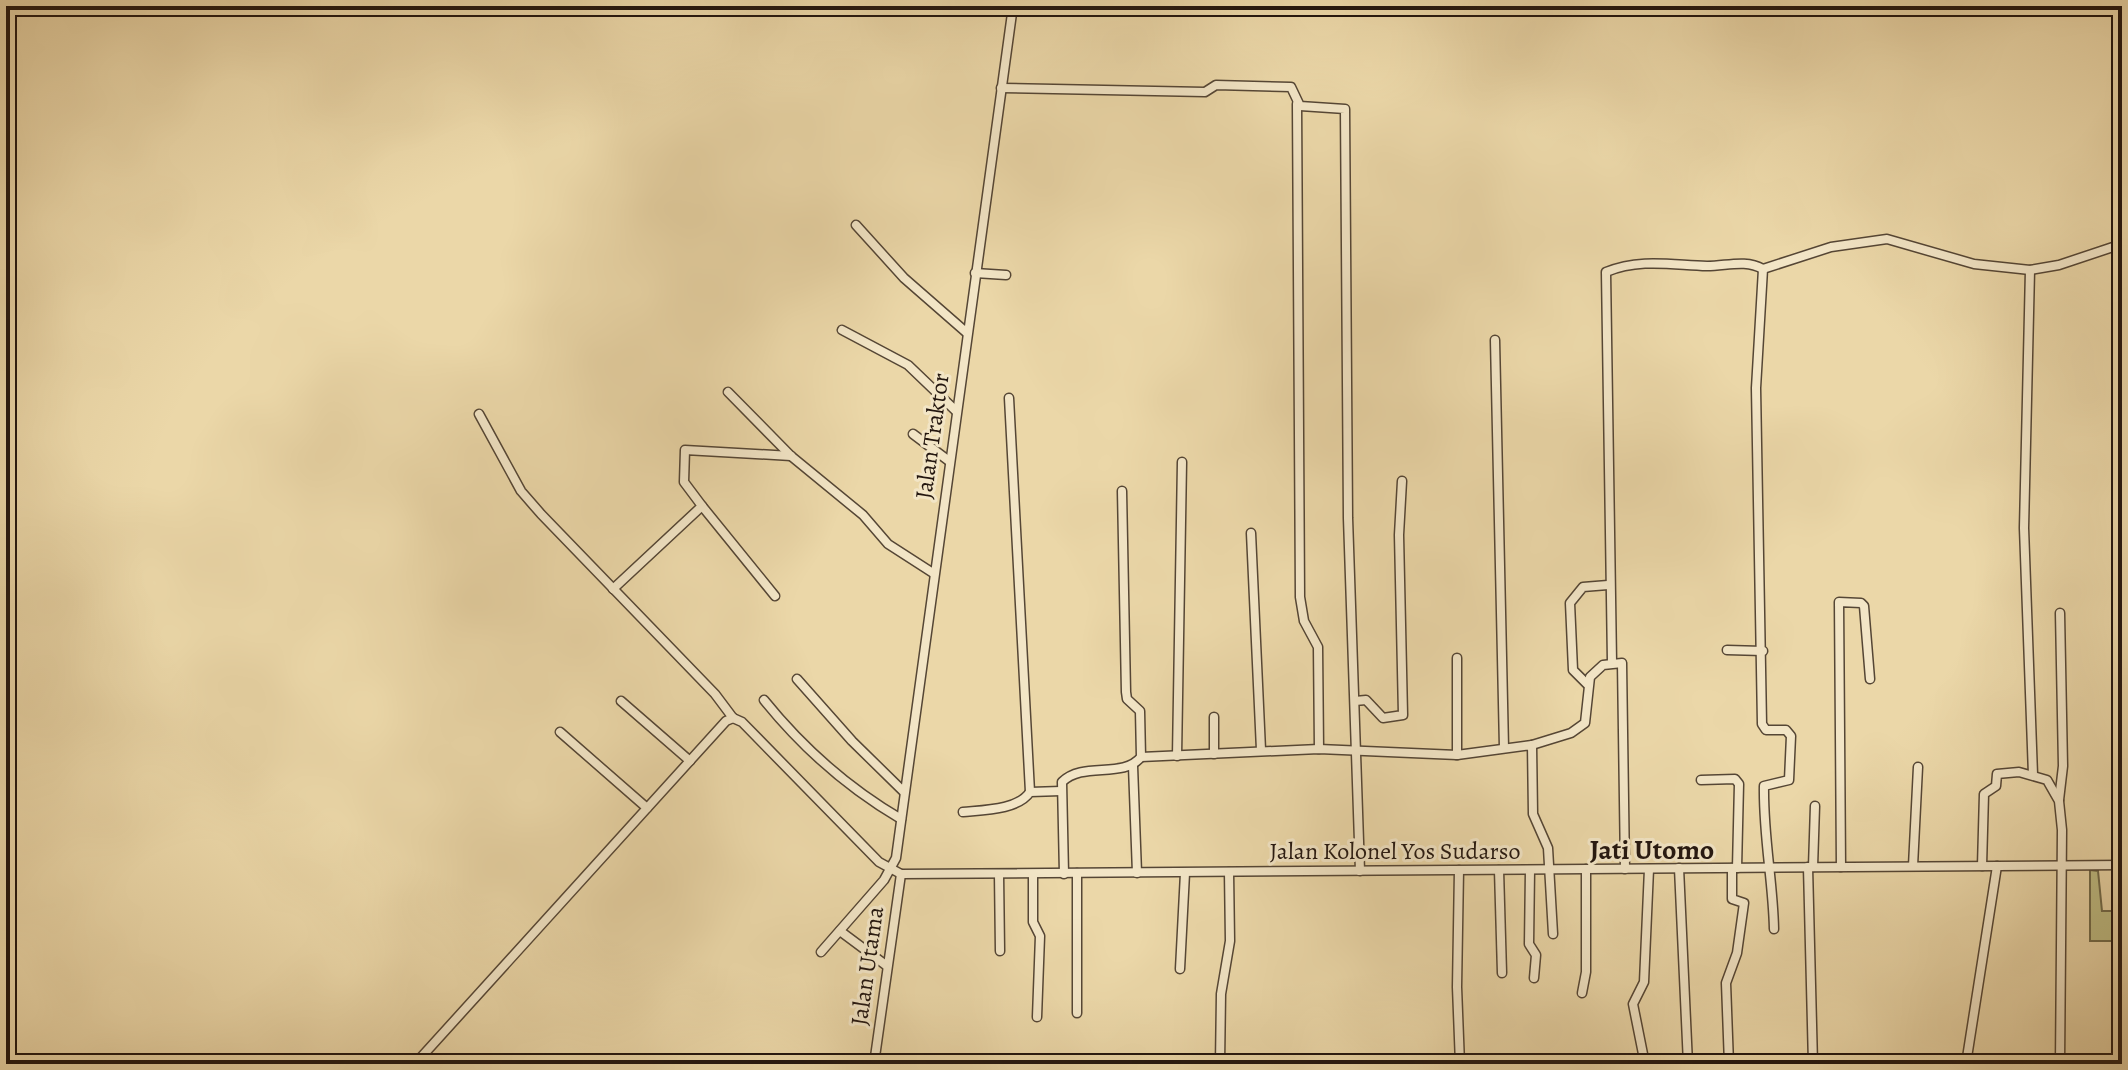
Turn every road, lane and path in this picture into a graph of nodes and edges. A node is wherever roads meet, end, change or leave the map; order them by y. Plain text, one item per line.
1 (1013, 6) edge
2 (1001, 88) junction
3 (1297, 104) junction
4 (856, 225) dead end
5 (2122, 244) edge
6 (1763, 269) junction
7 (2030, 270) junction
8 (975, 273) junction
9 (1006, 275) dead end
10 (842, 330) dead end
11 (967, 333) junction
12 (1495, 340) dead end
13 (728, 392) dead end
14 (1009, 398) dead end
15 (956, 411) junction
16 (479, 414) dead end
17 (913, 434) dead end
18 (791, 456) junction
19 (949, 461) junction
20 (1182, 462) dead end
21 (1402, 481) dead end
22 (1122, 491) dead end
23 (702, 506) junction
24 (1251, 533) dead end
25 (933, 573) junction
26 (1608, 585) junction
27 (613, 589) junction
28 (775, 596) dead end
29 (2060, 613) dead end
30 (2119, 627) dead end
31 (1727, 650) dead end
32 (1763, 651) junction
33 (1457, 658) dead end
34 (1612, 662) junction
35 (797, 679) dead end
36 (1870, 679) dead end
37 (1587, 684) junction
38 (764, 700) dead end
39 (621, 701) dead end
40 (1355, 701) junction
41 (1214, 717) dead end
42 (733, 718) junction
43 (560, 732) dead end
44 (1532, 745) junction
45 (1504, 748) junction
46 (1319, 749) junction
47 (1261, 750) junction
48 (1356, 750) junction
49 (1214, 754) junction
50 (1457, 755) junction
51 (1177, 756) junction
52 (1141, 757) junction
53 (690, 761) junction
54 (1133, 766) junction
55 (1918, 767) dead end
56 (2033, 775) junction
57 (2122, 775) edge
58 (1701, 780) dead end
59 (1061, 791) junction
60 (904, 792) junction
61 (1030, 792) junction
62 (2059, 801) junction
63 (1815, 806) dead end
64 (647, 808) junction
65 (963, 812) dead end
66 (901, 819) junction
67 (2063, 865) junction
68 (2122, 865) edge
69 (1913, 866) junction
70 (1982, 866) junction
71 (1997, 866) junction
72 (1811, 867) junction
73 (1841, 867) junction
74 (1679, 868) junction
75 (1735, 868) junction
76 (1766, 868) junction
77 (1549, 869) junction
78 (1586, 869) junction
79 (1625, 869) junction
80 (1649, 869) junction
81 (1459, 870) junction
82 (1499, 870) junction
83 (1530, 870) junction
84 (891, 871) junction
85 (1360, 871) junction
86 (1229, 872) junction
87 (1077, 873) junction
88 (1137, 873) junction
89 (1185, 873) junction
90 (901, 874) junction
91 (999, 874) junction
92 (1033, 874) junction
93 (1064, 874) junction
94 (1774, 929) dead end
95 (840, 931) junction
96 (1553, 934) dead end
97 (1000, 951) dead end
98 (821, 952) dead end
99 (887, 966) junction
100 (1180, 969) dead end
101 (1502, 973) dead end
102 (1534, 978) dead end
103 (1582, 993) dead end
104 (1077, 1013) dead end
105 (1037, 1017) dead end
106 (415, 1064) edge
107 (874, 1064) edge
108 (1220, 1064) edge
109 (1460, 1064) edge
110 (1645, 1064) edge
111 (1688, 1064) edge
112 (1729, 1064) edge
113 (1813, 1064) edge
114 (1966, 1064) edge
115 (2060, 1064) edge

1 - 2 street, Jalan Traktor
2 - 3 street
2 - 8 street, Jalan Traktor
3 - 40 street
3 - 46 street
4 - 11 street
5 - 7 street
6 - 7 street
6 - 26 street
6 - 32 street
7 - 56 street
8 - 9 street
8 - 11 street, Jalan Traktor
10 - 15 street
11 - 15 street, Jalan Traktor
12 - 45 street
13 - 18 street
14 - 61 street
15 - 19 street, Jalan Traktor
16 - 27 street, Jalan Kolonel Yos Sudarso
17 - 19 street
18 - 23 street
18 - 25 street
19 - 25 street, Jalan Traktor
20 - 51 street
21 - 40 street
22 - 52 street
23 - 27 street
23 - 28 street
24 - 47 street
25 - 60 street, Jalan Traktor
26 - 34 street
26 - 37 street
27 - 42 street, Jalan Kolonel Yos Sudarso
29 - 62 street
30 - 57 street
31 - 32 street
32 - 76 street
33 - 50 street
34 - 37 street
34 - 79 street
35 - 60 street
36 - 73 street
37 - 44 street
38 - 66 street
39 - 53 street
40 - 48 street
41 - 49 street
42 - 53 street
42 - 84 street, Jalan Kolonel Yos Sudarso
43 - 64 street
44 - 45 street
44 - 77 street
45 - 50 street
46 - 47 street
46 - 48 street
47 - 49 street
48 - 50 street
48 - 85 street
49 - 51 street
51 - 52 street
52 - 54 street
53 - 64 street
54 - 59 street
54 - 88 street
55 - 69 street
56 - 62 street
56 - 70 street
58 - 75 street
59 - 61 street
59 - 93 street
60 - 66 street, Jalan Traktor
61 - 65 street
62 - 67 street
63 - 72 street
64 - 106 street
66 - 84 street, Jalan Traktor
67 - 68 street, Jalan Kolonel Yos Sudarso
67 - 71 street, Jalan Kolonel Yos Sudarso
67 - 115 street
69 - 70 street, Jalan Kolonel Yos Sudarso
69 - 73 street, Jalan Kolonel Yos Sudarso
70 - 71 street, Jalan Kolonel Yos Sudarso
71 - 114 street
72 - 73 street, Jalan Kolonel Yos Sudarso
72 - 76 street, Jalan Kolonel Yos Sudarso
72 - 113 street
74 - 75 street, Jalan Kolonel Yos Sudarso
74 - 80 street, Jalan Kolonel Yos Sudarso
74 - 111 street
75 - 76 street, Jalan Kolonel Yos Sudarso
75 - 112 street
76 - 94 street
77 - 78 street, Jalan Kolonel Yos Sudarso
77 - 83 street, Jalan Kolonel Yos Sudarso
77 - 96 street
78 - 79 street, Jalan Kolonel Yos Sudarso
78 - 103 street
79 - 80 street, Jalan Kolonel Yos Sudarso
80 - 110 street
81 - 82 street, Jalan Kolonel Yos Sudarso
81 - 85 street, Jalan Kolonel Yos Sudarso
81 - 109 street
82 - 83 street, Jalan Kolonel Yos Sudarso
82 - 101 street
83 - 102 street
84 - 90 street, Jalan Kolonel Yos Sudarso
84 - 95 street
85 - 86 street, Jalan Kolonel Yos Sudarso
86 - 89 street, Jalan Kolonel Yos Sudarso
86 - 108 street
87 - 88 street, Jalan Kolonel Yos Sudarso
87 - 93 street, Jalan Kolonel Yos Sudarso
87 - 104 street
88 - 89 street, Jalan Kolonel Yos Sudarso
89 - 100 street
90 - 91 street, Jalan Kolonel Yos Sudarso
90 - 99 street, Jalan Utama
91 - 92 street, Jalan Kolonel Yos Sudarso
91 - 97 street
92 - 93 street, Jalan Kolonel Yos Sudarso
92 - 105 street
95 - 98 street
95 - 99 street
99 - 107 street, Jalan Utama

